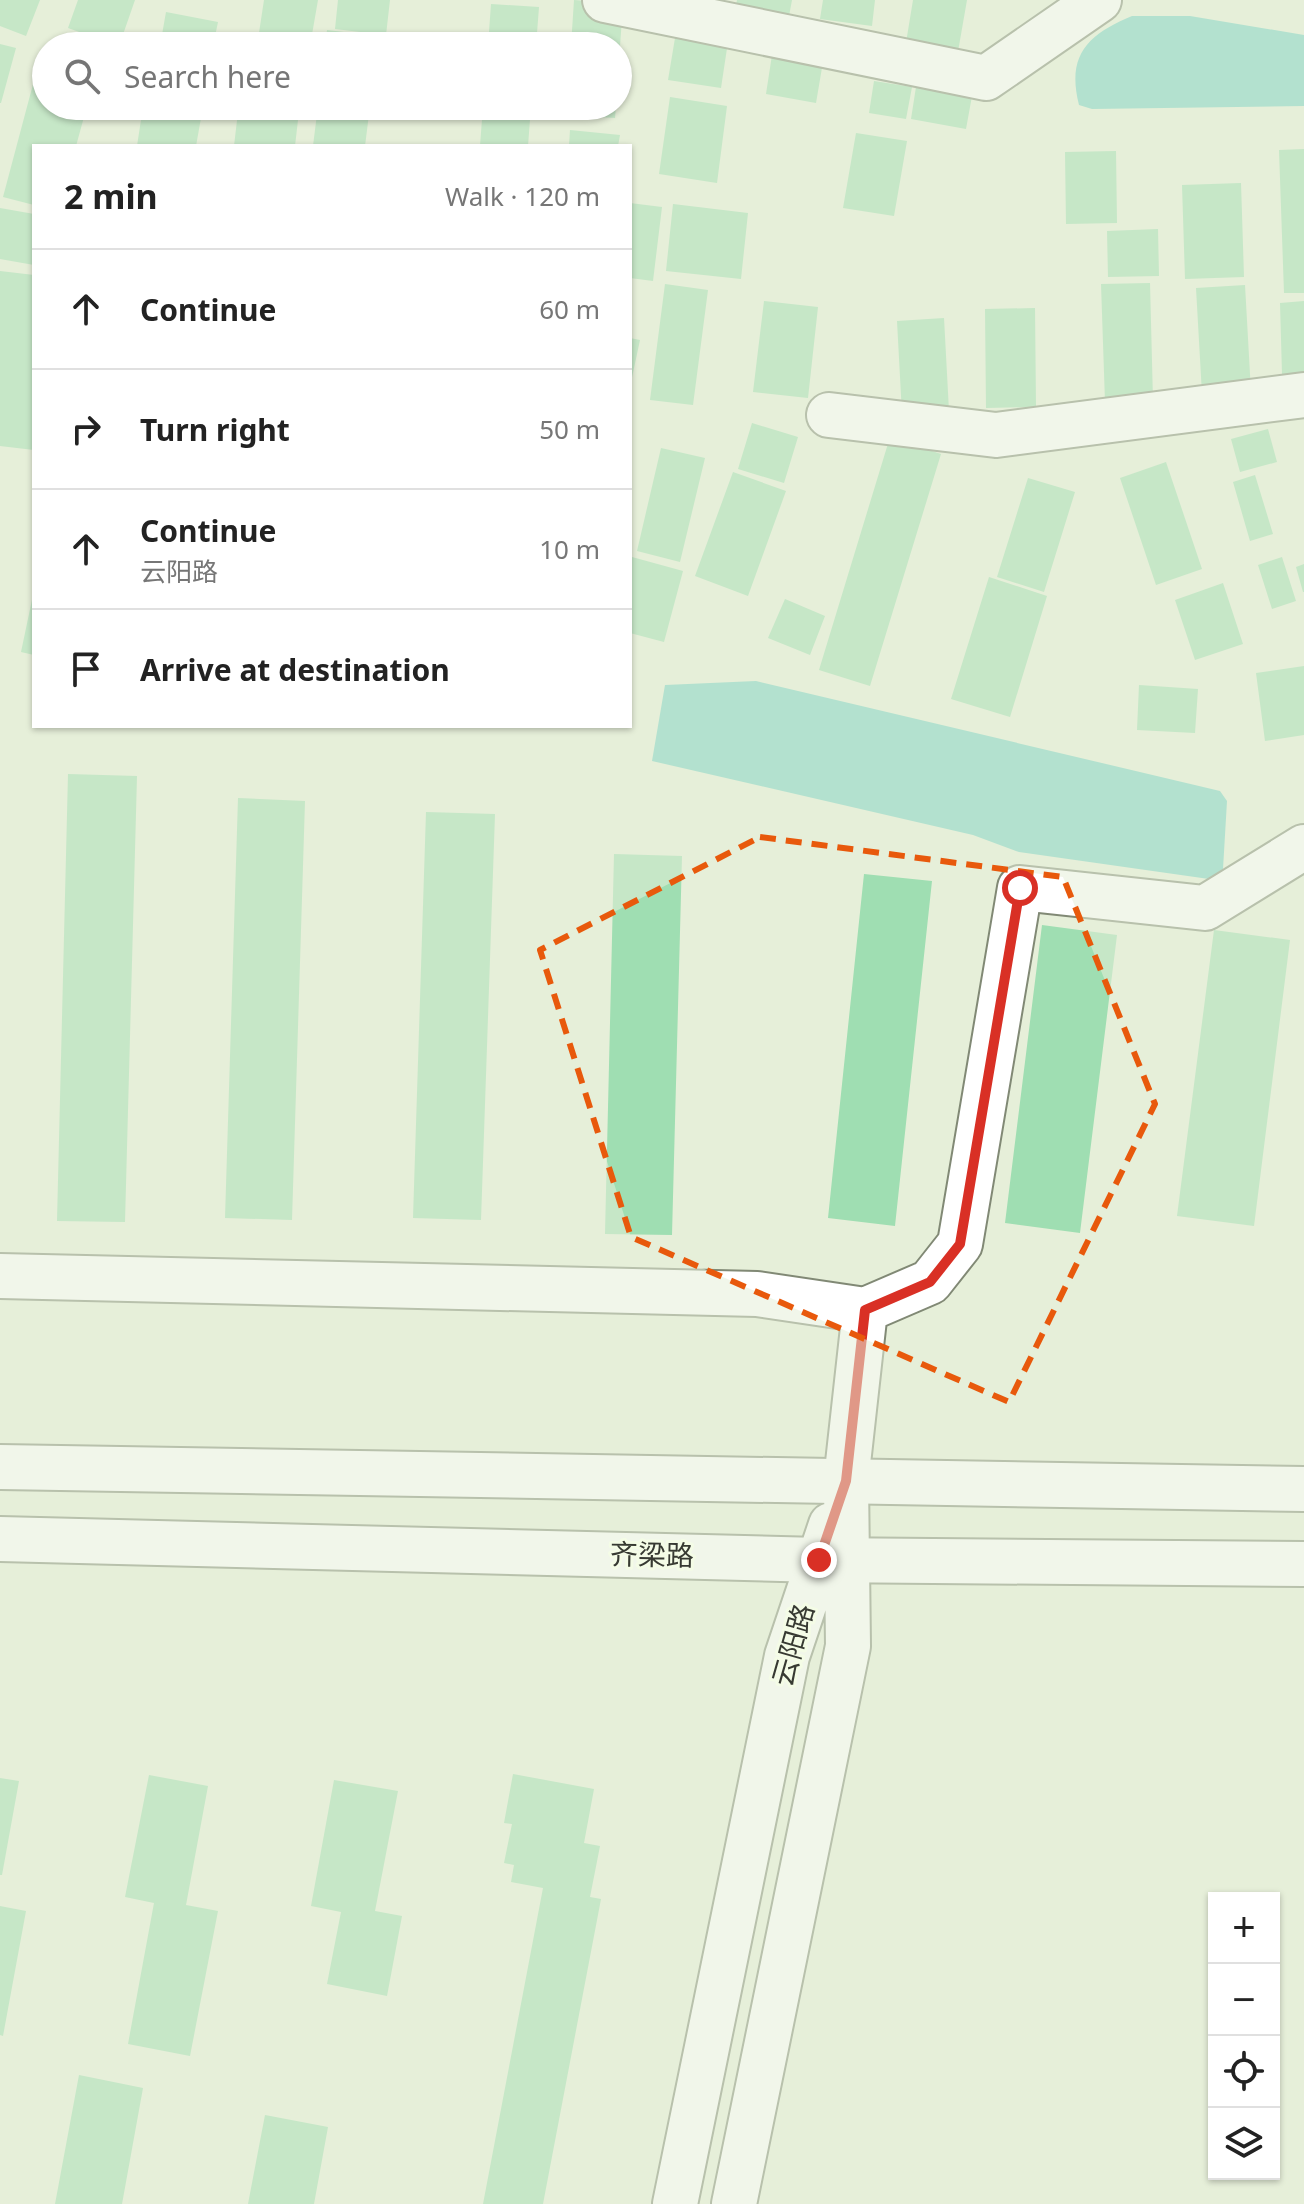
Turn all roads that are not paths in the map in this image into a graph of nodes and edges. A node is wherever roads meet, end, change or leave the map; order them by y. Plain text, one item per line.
1 (605, 0) edge
2 (1099, 0) edge
3 (1304, 395) edge
4 (829, 415) dead end
5 (1304, 847) edge
6 (0, 1276) edge
7 (865, 1310) junction
8 (0, 1467) edge
9 (846, 1481) junction
10 (1304, 1489) edge
11 (0, 1539) edge
12 (833, 1560) junction
13 (1304, 1564) edge
14 (675, 2204) edge
15 (734, 2204) edge

1 - 2 street
3 - 4 street
5 - 7 street
6 - 7 street
7 - 9 street, 云阳路
8 - 9 street
9 - 10 street
9 - 12 street, 云阳路
11 - 12 street, 齐梁路
12 - 13 street, 齐梁路
12 - 14 street, 云阳路
12 - 15 street, 云阳路

